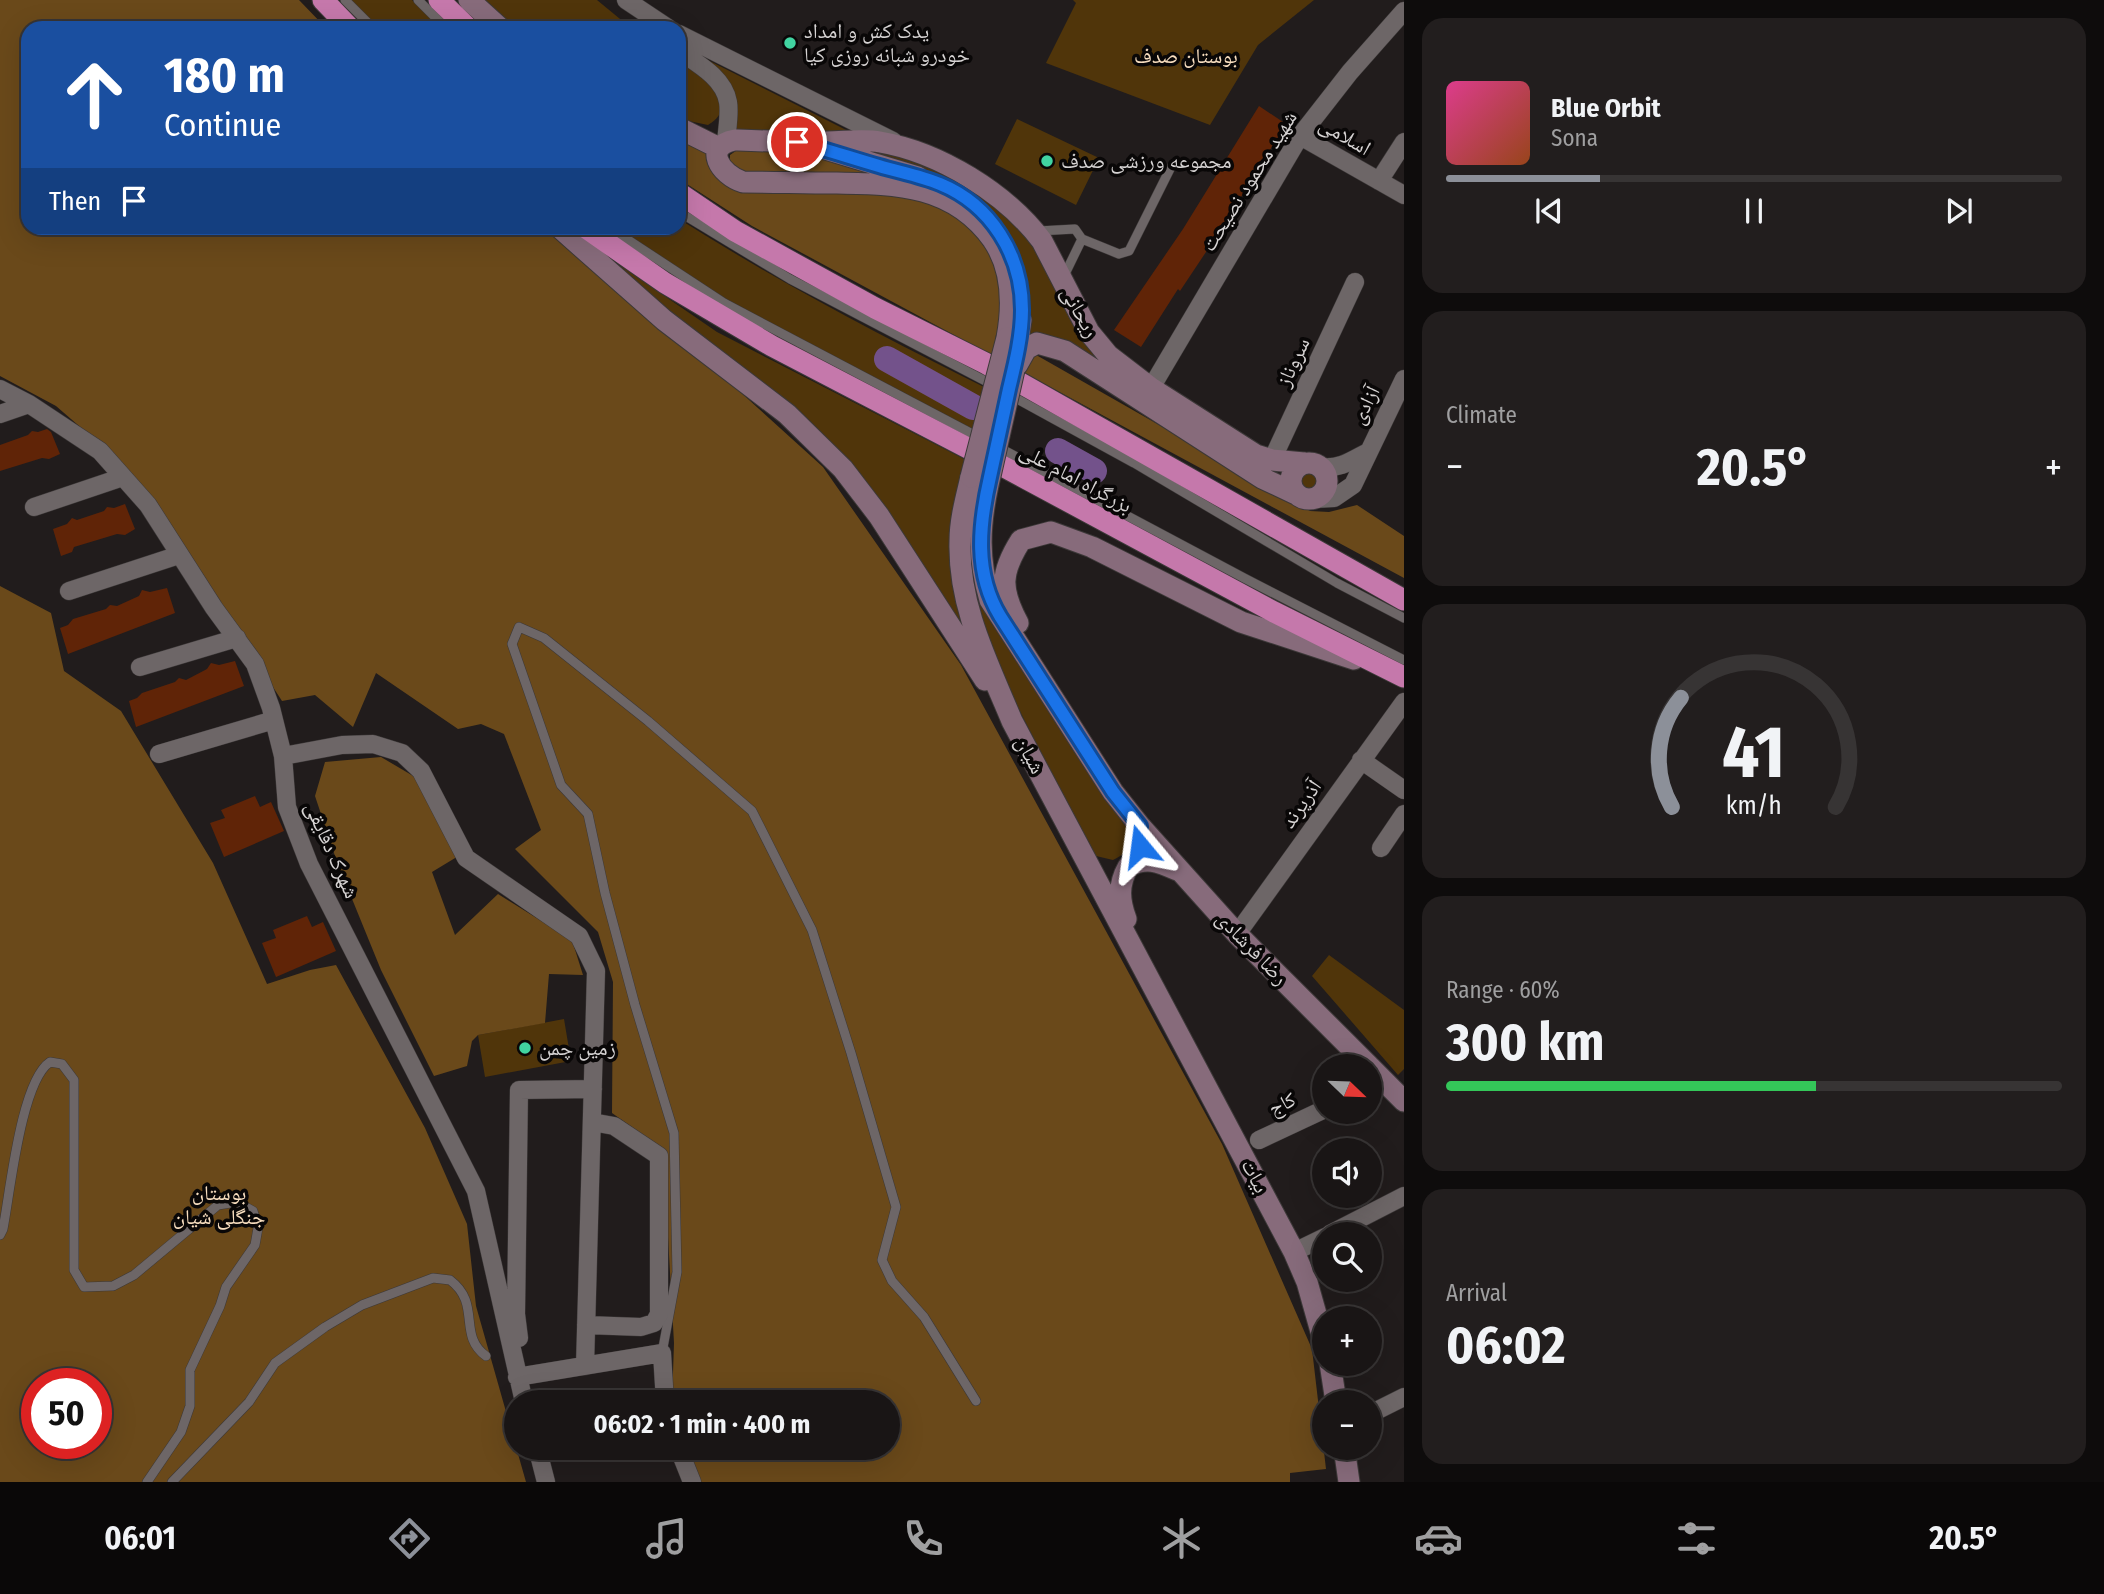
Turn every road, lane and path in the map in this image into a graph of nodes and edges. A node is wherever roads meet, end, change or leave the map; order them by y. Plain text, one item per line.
1 (323, 0) edge
2 (345, 0) edge
3 (418, 0) edge
4 (439, 0) edge
5 (469, 0) edge
6 (611, 0) edge
7 (626, 0) edge
8 (1404, 11) edge
9 (343, 21) edge
10 (366, 21) edge
11 (439, 21) edge
12 (461, 21) edge
13 (492, 21) edge
14 (637, 21) edge
15 (658, 21) edge
16 (686, 38) edge
17 (686, 56) edge
18 (686, 131) edge
19 (1300, 136) junction
20 (797, 142) junction
21 (1404, 142) edge
22 (723, 145) junction
23 (915, 152) junction
24 (1171, 167) dead end
25 (1379, 181) junction
26 (1404, 195) edge
27 (686, 197) edge
28 (686, 216) edge
29 (1034, 231) junction
30 (567, 235) edge
31 (596, 235) edge
32 (621, 235) edge
33 (1082, 239) junction
34 (1062, 281) junction
35 (1355, 282) dead end
36 (1014, 370) junction
37 (1404, 379) edge
38 (1151, 388) junction
39 (0, 389) edge
40 (29, 404) junction
41 (0, 414) edge
42 (1368, 452) junction
43 (1272, 460) junction
44 (1313, 465) junction
45 (123, 477) junction
46 (979, 481) junction
47 (1305, 496) junction
48 (34, 507) dead end
49 (179, 555) junction
50 (69, 591) dead end
51 (1404, 600) edge
52 (1404, 618) edge
53 (237, 638) junction
54 (141, 667) dead end
55 (1404, 671) edge
56 (1404, 702) edge
57 (1063, 712) junction
58 (274, 720) junction
59 (1012, 721) junction
60 (159, 754) dead end
61 (283, 756) junction
62 (1361, 760) junction
63 (1404, 790) edge
64 (1404, 814) edge
65 (1140, 826) junction
66 (1381, 848) dead end
67 (1088, 863) junction
68 (1128, 867) junction
69 (1183, 873) junction
70 (1237, 934) junction
71 (1167, 1014) junction
72 (1385, 1082) edge
73 (593, 1089) junction
74 (1312, 1115) edge
75 (592, 1122) junction
76 (1259, 1140) dead end
77 (1404, 1196) edge
78 (1353, 1222) edge
79 (0, 1235) edge
80 (1312, 1243) edge
81 (1294, 1252) junction
82 (1314, 1306) edge
83 (586, 1325) junction
84 (519, 1342) dead end
85 (662, 1353) junction
86 (485, 1356) dead end
87 (585, 1366) junction
88 (517, 1377) junction
89 (521, 1390) edge
90 (664, 1390) edge
91 (1404, 1397) edge
92 (976, 1401) dead end
93 (1382, 1408) edge
94 (540, 1460) edge
95 (683, 1460) edge
96 (1346, 1460) edge
97 (147, 1482) edge
98 (172, 1482) edge
99 (546, 1482) edge
100 (692, 1482) edge
101 (1349, 1482) edge

1 - 9 highway
2 - 10 lane
3 - 11 lane
4 - 12 highway
5 - 13 main road
6 - 14 street
7 - 15 street
8 - 19 street, شهید محمود نصیحت
16 - 23 street, ریحانی
17 - 22 street
18 - 22 main road
19 - 25 street, اسلامی
19 - 38 street, شهید محمود نصیحت
20 - 22 main road, ریحانی
20 - 23 main road, ریحانی
20 - 36 main road
21 - 25 street
22 - 46 main road, bridge
23 - 29 main road, ریحانی
24 - 33 lane
25 - 26 street, اسلامی
27 - 51 highway
28 - 52 lane
29 - 33 lane
29 - 34 main road, ریحانی
30 - 59 main road
31 - 55 highway, بزرگراه امام علی
32 - 55 lane
33 - 34 lane
34 - 38 main road, ریحانی
35 - 43 street, سروناز
36 - 46 main road, bridge
36 - 47 main road
37 - 42 street, آزادی
38 - 43 main road, ریحانی
39 - 40 street, شهرک دقایقی
40 - 41 street
40 - 45 street, شهرک دقایقی
42 - 44 street
42 - 47 street, آزادی
43 - 44 main road, ریحانی
44 - 47 main road
44 - 47 main road
45 - 48 street
45 - 49 street, شهرک دقایقی
46 - 57 main road
46 - 59 main road, شیان
49 - 50 street
49 - 53 street, شهرک دقایقی
53 - 54 street
53 - 58 street, شهرک دقایقی
55 - 57 main road
56 - 62 street, آذرپرند
57 - 65 main road, رضا فرشادی
58 - 60 street
58 - 61 street, شهرک دقایقی
59 - 67 main road, شیان
61 - 73 street
61 - 88 street, شهرک دقایقی
62 - 63 street
62 - 70 street, آذرپرند
64 - 66 street
65 - 68 main road
65 - 69 main road, رضا فرشادی
67 - 68 main road
67 - 71 main road, شیان
68 - 69 main road
68 - 71 main road
69 - 70 main road, رضا فرشادی
70 - 72 main road, رضا فرشادی
71 - 81 main road, بیات
73 - 75 street
73 - 84 street
74 - 76 street, کاج
75 - 83 street
75 - 83 street
77 - 78 street
79 - 97 lane
80 - 81 street
81 - 82 main road, بیات
83 - 87 street
85 - 87 street
85 - 90 street
85 - 92 lane
86 - 98 lane
87 - 88 street
88 - 89 street, شهرک دقایقی
91 - 93 street
94 - 99 street
95 - 100 street
96 - 101 main road

